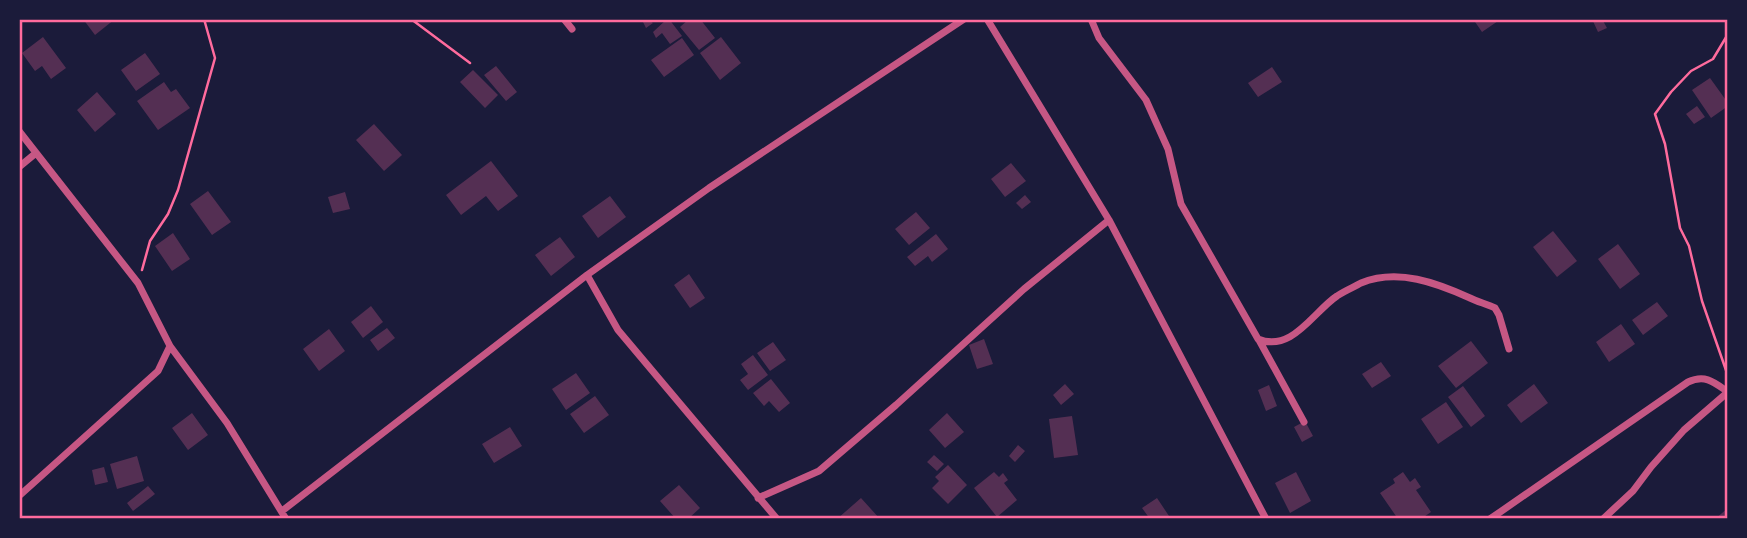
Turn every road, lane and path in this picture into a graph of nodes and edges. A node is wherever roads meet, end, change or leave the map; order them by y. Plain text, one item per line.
1 (204, 19) edge
2 (411, 19) edge
3 (564, 19) edge
4 (964, 19) edge
5 (987, 19) edge
6 (1091, 19) edge
7 (572, 29) dead end
8 (1728, 34) edge
9 (470, 63) dead end
10 (19, 131) edge
11 (36, 153) junction
12 (19, 167) edge
13 (1109, 220) junction
14 (587, 275) junction
15 (138, 283) junction
16 (1258, 339) junction
17 (170, 346) junction
18 (1509, 349) dead end
19 (1728, 376) edge
20 (1304, 422) dead end
21 (19, 496) edge
22 (758, 498) junction
23 (284, 515) edge
24 (777, 519) edge
25 (1266, 519) edge
26 (1490, 519) edge
27 (1603, 519) edge

1 - 15 path
2 - 9 path
3 - 7 street
4 - 14 street
5 - 13 street
6 - 16 street
8 - 19 path
10 - 11 street
11 - 12 street
11 - 15 street
13 - 22 street
13 - 25 street
14 - 22 street
14 - 23 street
15 - 17 street
16 - 18 street
16 - 20 street
17 - 21 street
17 - 23 street
22 - 24 street
26 - 27 street

